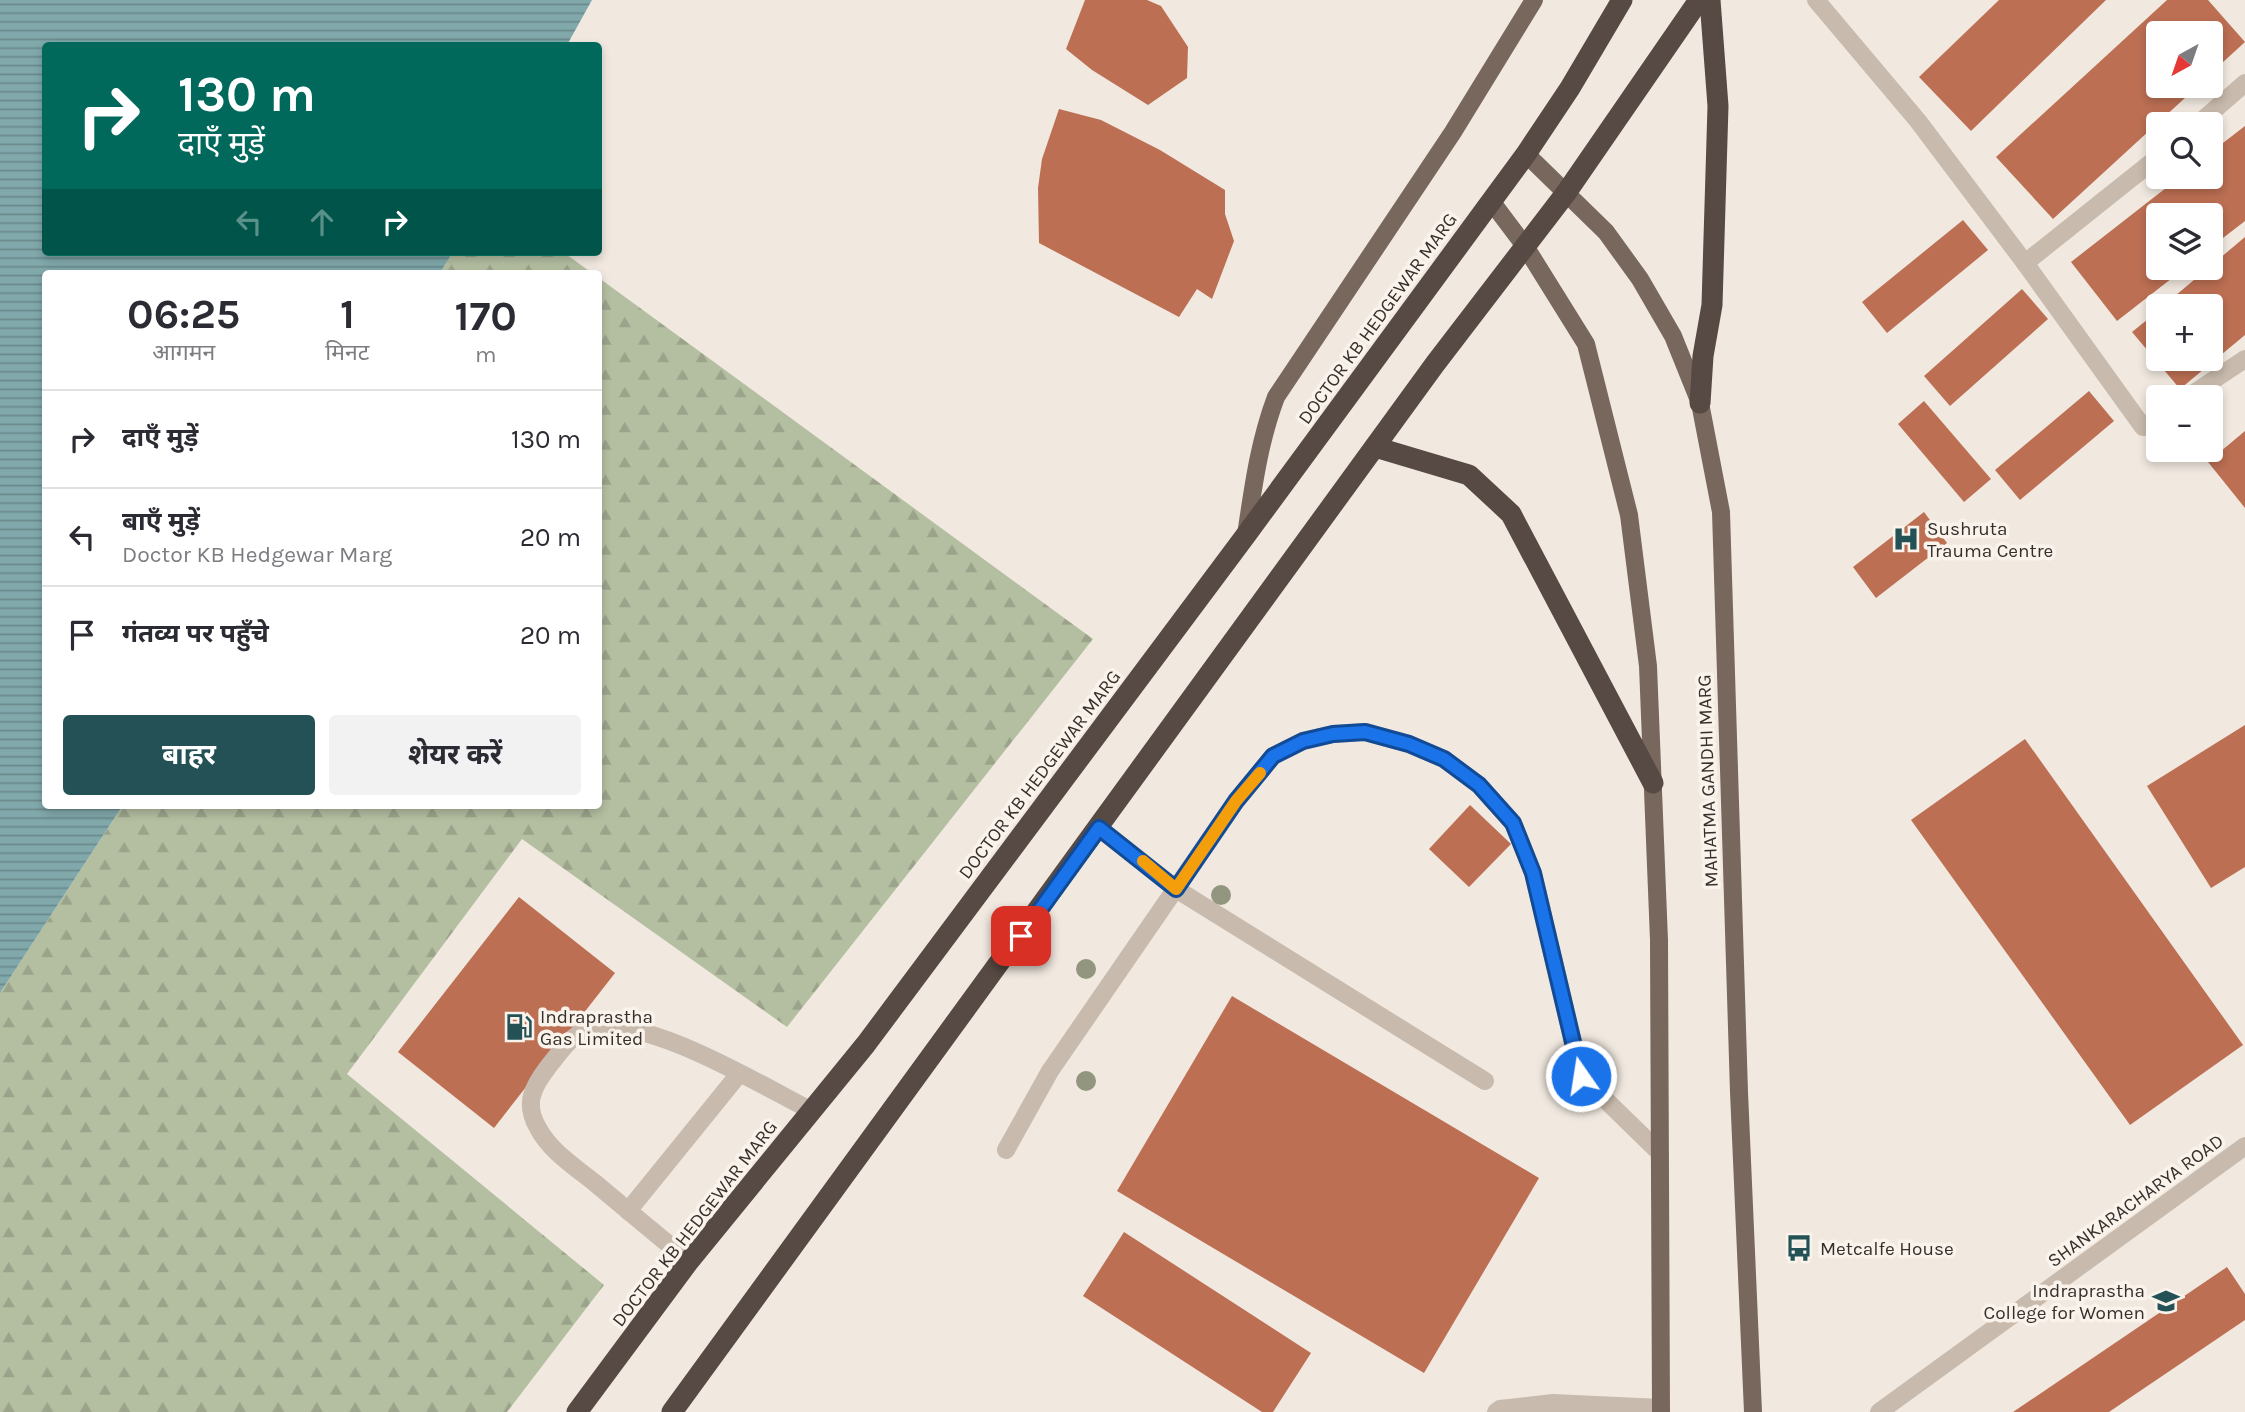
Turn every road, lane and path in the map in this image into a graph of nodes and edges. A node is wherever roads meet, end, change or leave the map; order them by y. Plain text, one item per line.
1 (1534, 0) edge
2 (1622, 0) edge
3 (1699, 0) edge
4 (1710, 0) edge
5 (1816, 0) edge
6 (2245, 83) edge
7 (2211, 112) edge
8 (1526, 154) junction
9 (2146, 167) edge
10 (1566, 193) junction
11 (1491, 201) junction
12 (1525, 247) junction
13 (2025, 263) junction
14 (2245, 359) edge
15 (2206, 385) edge
16 (1700, 403) junction
17 (2146, 425) edge
18 (1375, 446) junction
19 (1246, 536) junction
20 (1653, 783) junction
21 (1099, 828) junction
22 (1176, 889) junction
23 (739, 1074) junction
24 (1485, 1081) dead end
25 (811, 1111) junction
26 (2245, 1146) edge
27 (1006, 1150) dead end
28 (1660, 1153) junction
29 (628, 1211) junction
30 (689, 1261) junction
31 (1661, 1410) edge
32 (577, 1412) edge
33 (672, 1412) edge
34 (1496, 1412) edge
35 (1753, 1412) edge
36 (1879, 1412) edge

1 - 19 main road
2 - 8 highway
3 - 10 highway
4 - 16 highway
5 - 13 street
6 - 7 street
8 - 10 main road, MAHATMA GANDHI MARG
8 - 11 highway, DOCTOR KB HEDGEWAR MARG
9 - 13 street
10 - 12 highway
10 - 16 main road, MAHATMA GANDHI MARG
11 - 12 main road
11 - 19 highway, DOCTOR KB HEDGEWAR MARG
12 - 18 highway
12 - 20 main road
13 - 17 street
14 - 15 street
16 - 35 main road, MAHATMA GANDHI MARG
18 - 20 highway
18 - 21 highway
19 - 25 highway, DOCTOR KB HEDGEWAR MARG
20 - 28 main road
21 - 22 street
21 - 33 highway
22 - 24 street
22 - 27 street
22 - 28 street
23 - 25 street
23 - 29 street
23 - 29 street
25 - 30 highway, DOCTOR KB HEDGEWAR MARG
26 - 36 street, SHANKARACHARYA ROAD
28 - 31 main road
29 - 30 street
30 - 32 highway, DOCTOR KB HEDGEWAR MARG
31 - 34 street

